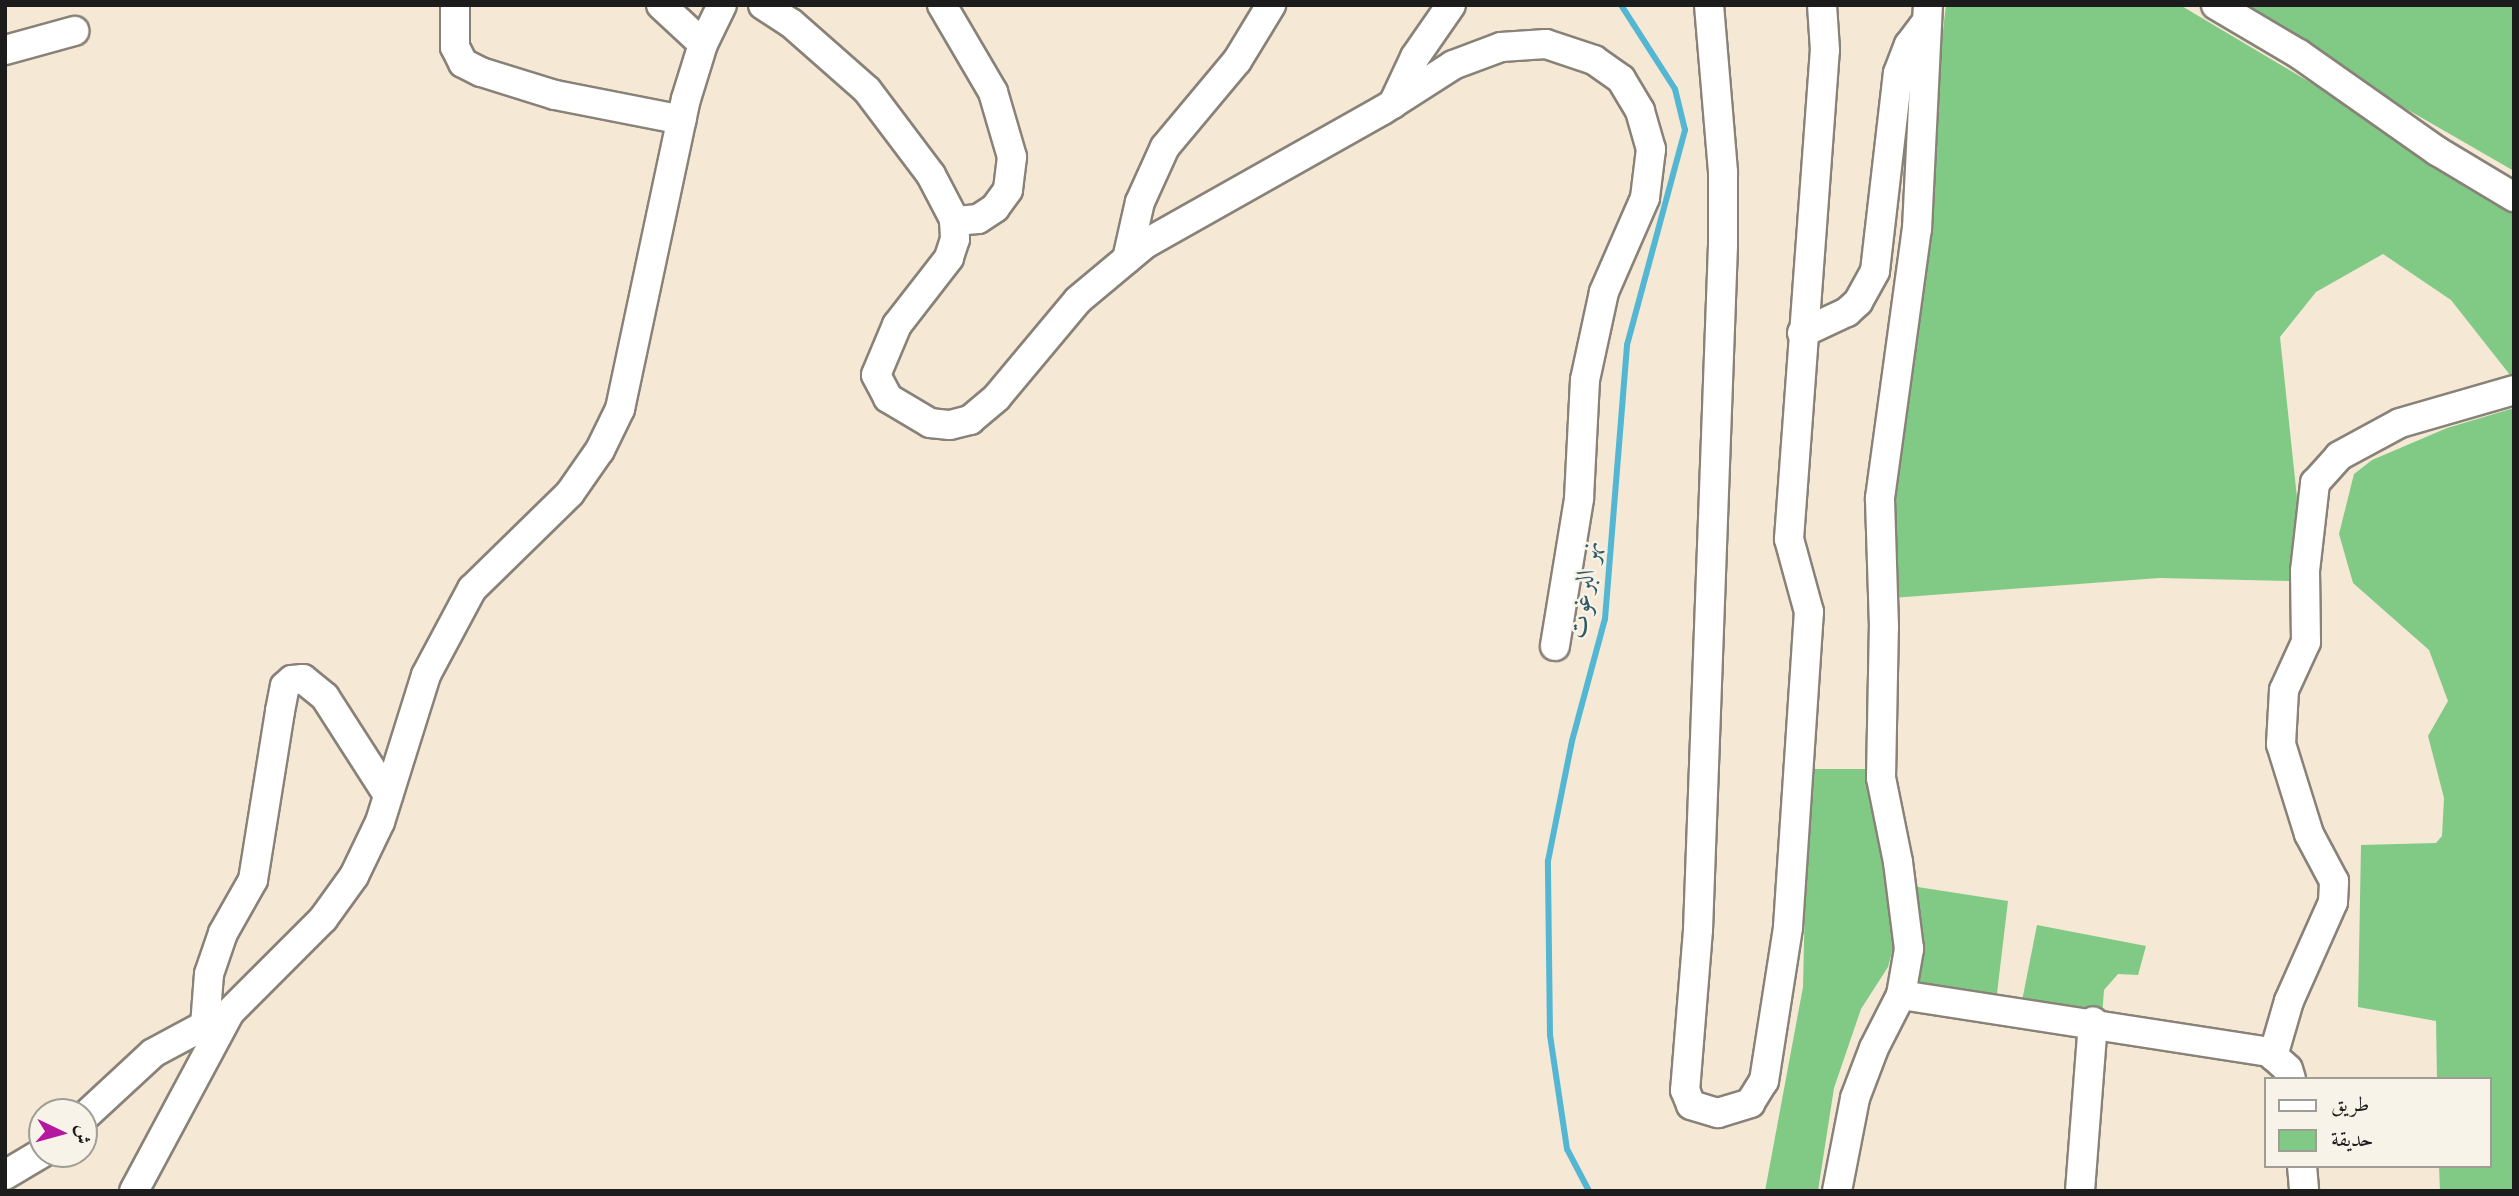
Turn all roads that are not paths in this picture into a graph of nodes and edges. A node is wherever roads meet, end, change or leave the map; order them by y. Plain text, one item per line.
1 (455, 5) edge
2 (661, 5) edge
3 (722, 5) edge
4 (763, 5) edge
5 (942, 5) edge
6 (1271, 5) edge
7 (1451, 5) edge
8 (1709, 5) edge
9 (1822, 5) edge
10 (2216, 5) edge
11 (1928, 13) edge
12 (74, 31) dead end
13 (704, 44) junction
14 (5, 50) edge
15 (1393, 104) junction
16 (682, 120) junction
17 (2514, 197) edge
18 (954, 221) junction
19 (1128, 259) junction
20 (1802, 333) junction
21 (2514, 390) edge
22 (1556, 646) dead end
23 (388, 795) junction
24 (1901, 995) junction
25 (230, 1012) junction
26 (2093, 1021) junction
27 (205, 1026) junction
28 (2273, 1056) junction
29 (2290, 1077) edge
30 (98, 1104) edge
31 (28, 1161) edge
32 (2302, 1168) edge
33 (5, 1175) edge
34 (134, 1191) edge
35 (1838, 1191) edge
36 (2080, 1191) edge
37 (2304, 1191) edge

1 - 16 street
2 - 13 street
3 - 13 street
4 - 18 street
5 - 18 street
6 - 19 street
7 - 15 street
8 - 20 street
9 - 20 street
10 - 17 street
11 - 20 street
11 - 24 street
12 - 14 street
13 - 16 street
15 - 19 street
15 - 22 street
16 - 23 street
18 - 19 street
21 - 28 street
23 - 25 street
23 - 27 street
24 - 26 street
24 - 35 street
25 - 27 street
25 - 34 street
26 - 28 street
26 - 36 street
27 - 30 street
28 - 29 street
31 - 33 street
32 - 37 street

